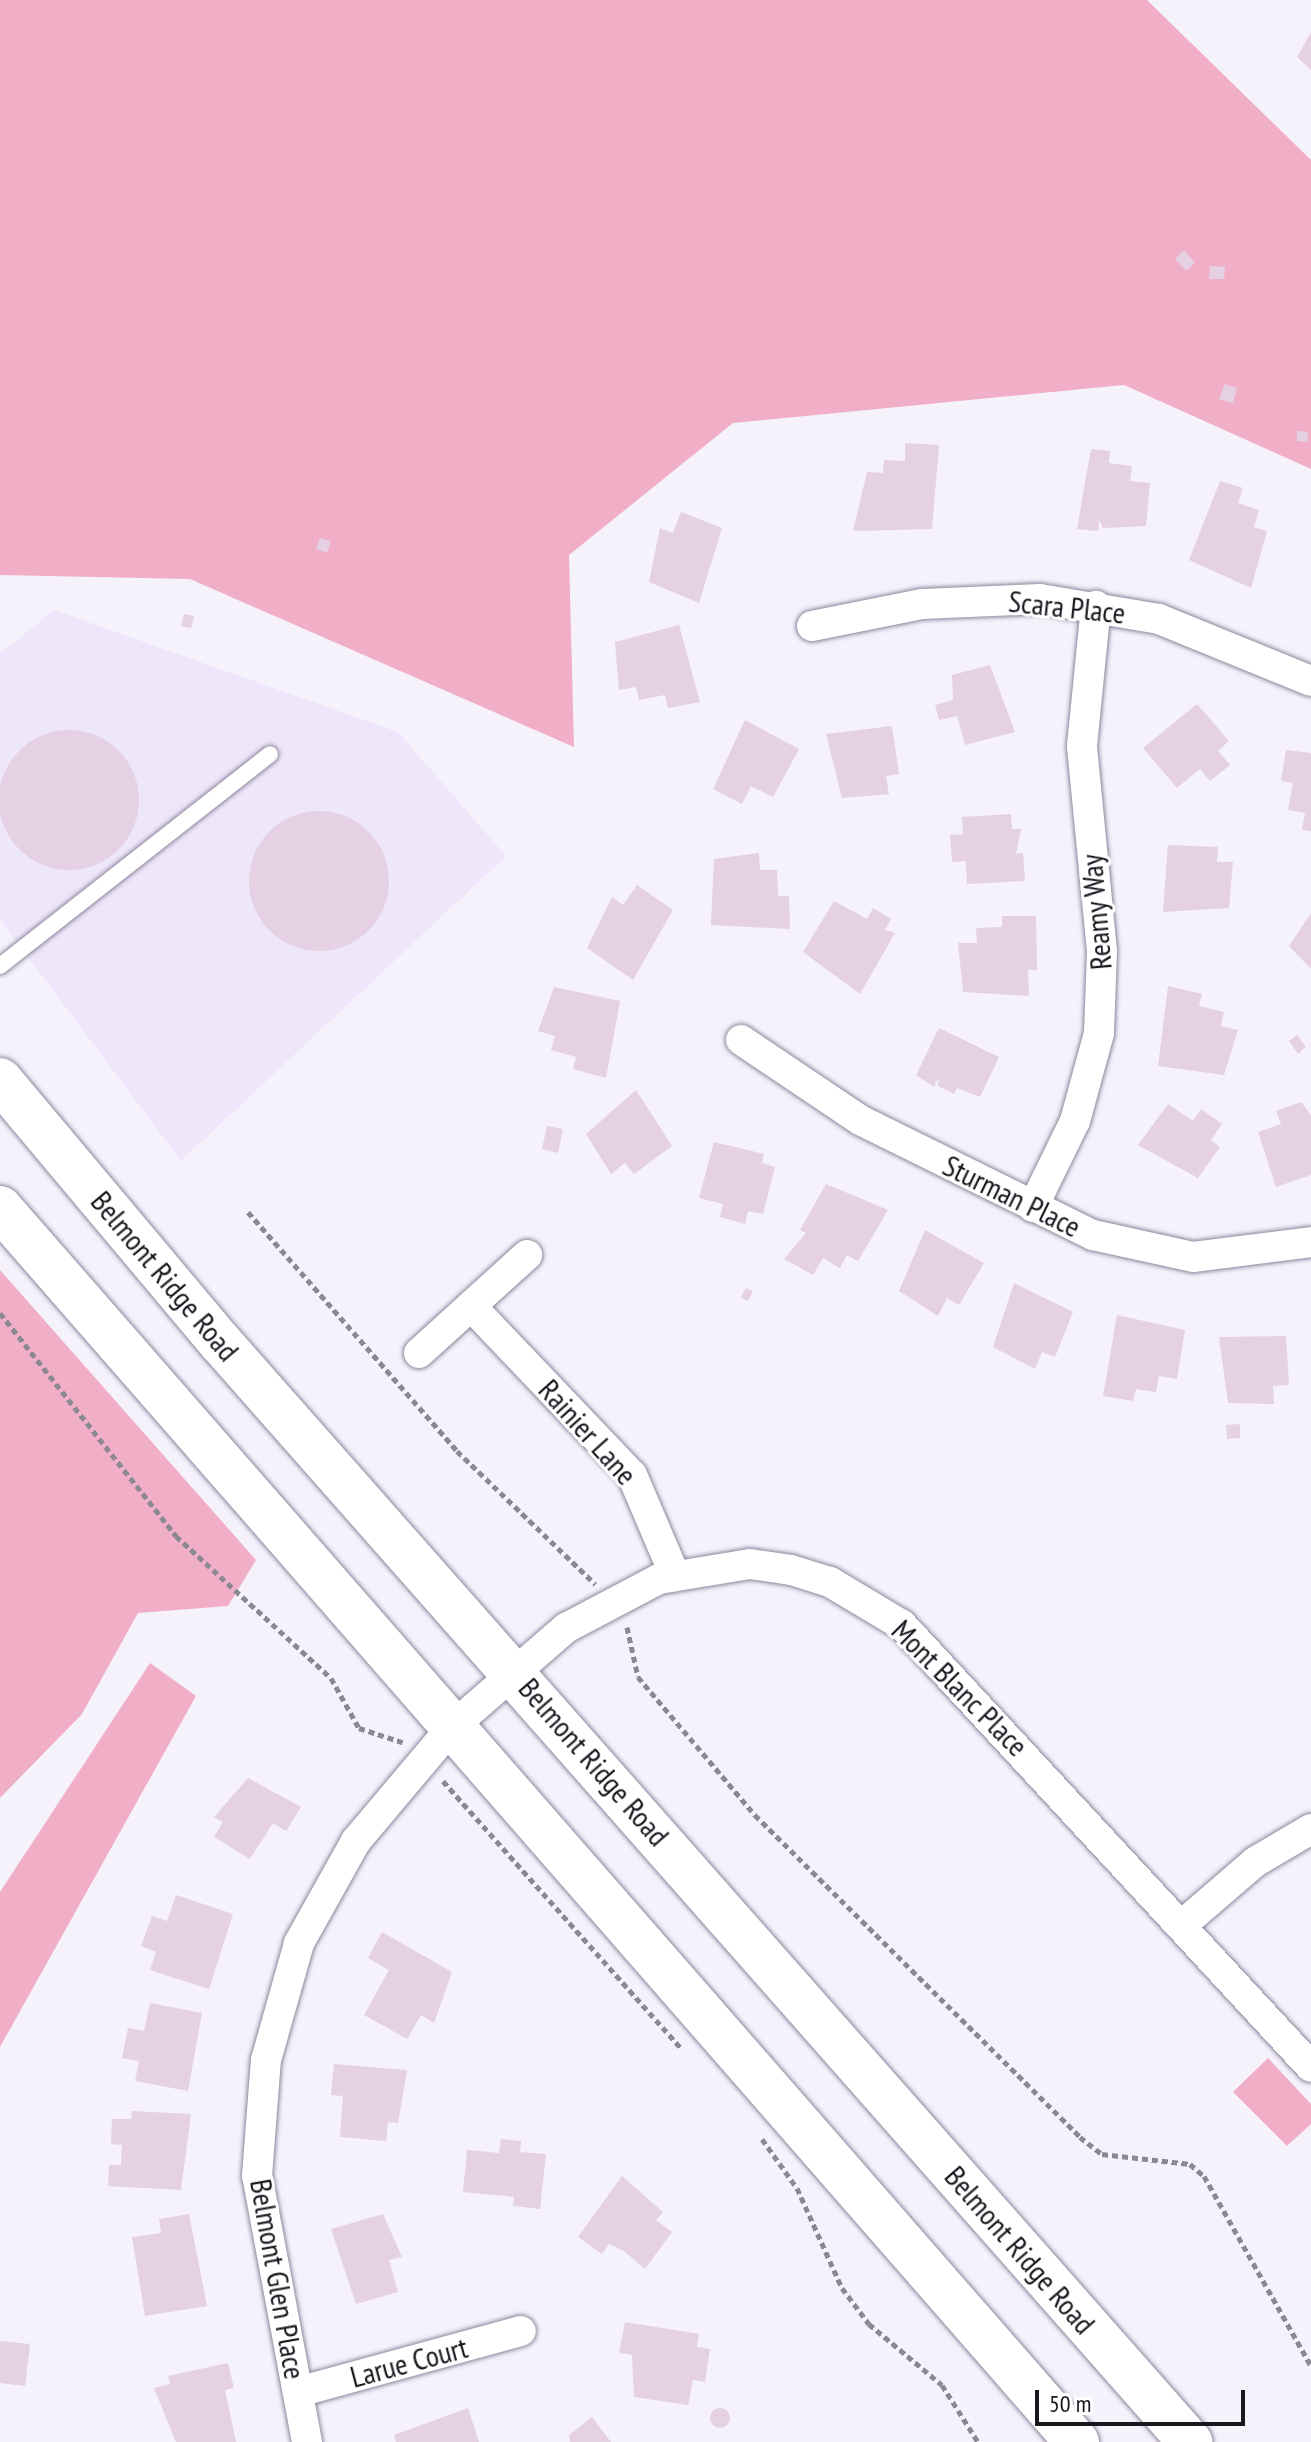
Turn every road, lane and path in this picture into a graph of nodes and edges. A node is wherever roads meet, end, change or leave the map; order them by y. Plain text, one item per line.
1 (1096, 606) junction
2 (812, 626) dead end
3 (1311, 681) edge
4 (270, 754) dead end
5 (0, 966) edge
6 (741, 1040) dead end
7 (0, 1080) edge
8 (1033, 1207) junction
9 (0, 1208) edge
10 (248, 1212) dead end
11 (1311, 1242) edge
12 (527, 1255) dead end
13 (471, 1306) junction
14 (0, 1313) edge
15 (419, 1353) dead end
16 (675, 1576) junction
17 (610, 1601) junction
18 (512, 1669) junction
19 (452, 1727) junction
20 (424, 1759) junction
21 (1311, 1829) edge
22 (1182, 1925) junction
23 (691, 2058) dead end
24 (1311, 2067) edge
25 (754, 2128) dead end
26 (521, 2331) dead end
27 (1311, 2366) edge
28 (298, 2392) junction
29 (307, 2442) edge
30 (978, 2442) edge
31 (1077, 2442) edge
32 (1190, 2442) edge

1 - 2 street, Scara Place
1 - 3 street, Scara Place
1 - 8 street, Reamy Way
4 - 5 lane
6 - 8 street, Sturman Place
7 - 18 main road, Belmont Ridge Road
8 - 11 street, Sturman Place
9 - 19 main road
10 - 17 path
12 - 13 street
13 - 15 street
13 - 16 street, Rainier Lane
14 - 20 path
16 - 17 street, Mont Blanc Place
16 - 22 street, Mont Blanc Place
17 - 18 street, Mont Blanc Place
17 - 27 path
18 - 19 street, Belmont Glen Place
18 - 32 main road, Belmont Ridge Road
19 - 20 street, Belmont Glen Place
19 - 31 main road
20 - 23 path
20 - 28 street, Belmont Glen Place
21 - 22 street
22 - 24 street, Mont Blanc Place
25 - 30 path
26 - 28 street, Larue Court
28 - 29 street, Belmont Glen Place

